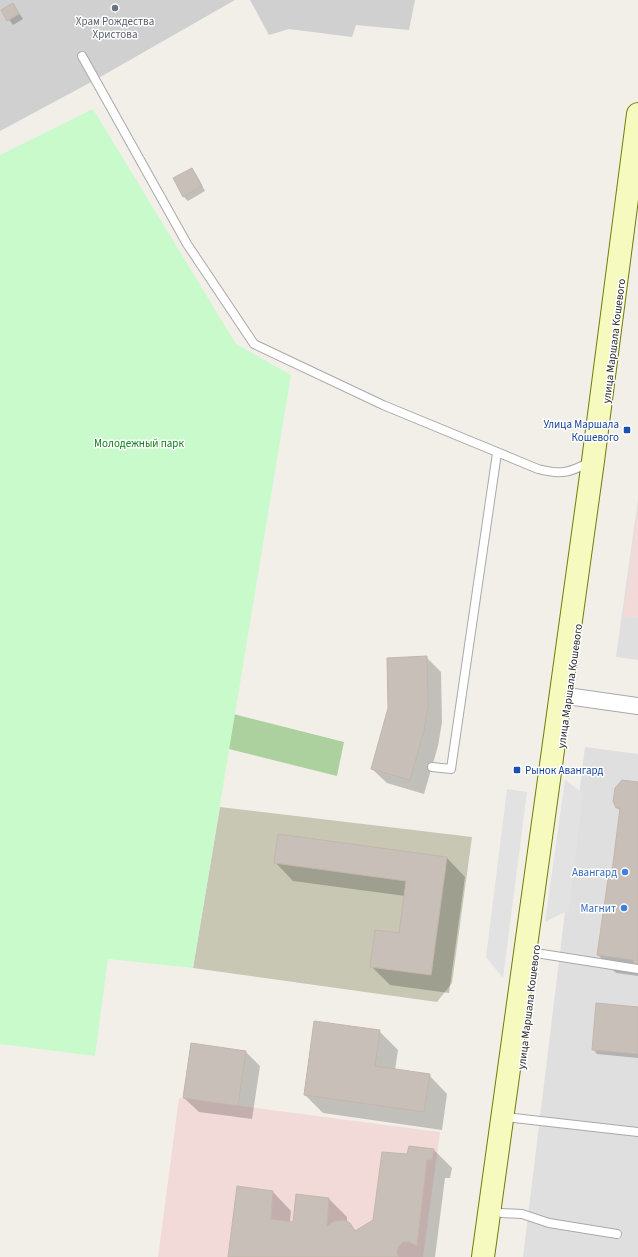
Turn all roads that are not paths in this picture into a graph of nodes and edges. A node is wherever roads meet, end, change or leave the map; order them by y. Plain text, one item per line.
1 (82, 56) dead end
2 (638, 114) edge
3 (638, 187) edge
4 (497, 453) junction
5 (593, 461) junction
6 (565, 696) junction
7 (638, 706) edge
8 (432, 767) dead end
9 (536, 953) junction
10 (638, 969) edge
11 (514, 1118) junction
12 (638, 1132) edge
13 (502, 1213) junction
14 (617, 1234) dead end
15 (483, 1257) edge
16 (496, 1257) edge

1 - 4 lane
2 - 5 street
3 - 6 street, улица Маршала Кошевого
4 - 5 lane
4 - 8 lane
5 - 6 street
6 - 7 street
6 - 9 street, улица Маршала Кошевого
6 - 15 street
9 - 10 lane
9 - 11 street, улица Маршала Кошевого
11 - 12 lane
11 - 13 street, улица Маршала Кошевого
13 - 14 lane
13 - 16 street, улица Маршала Кошевого

